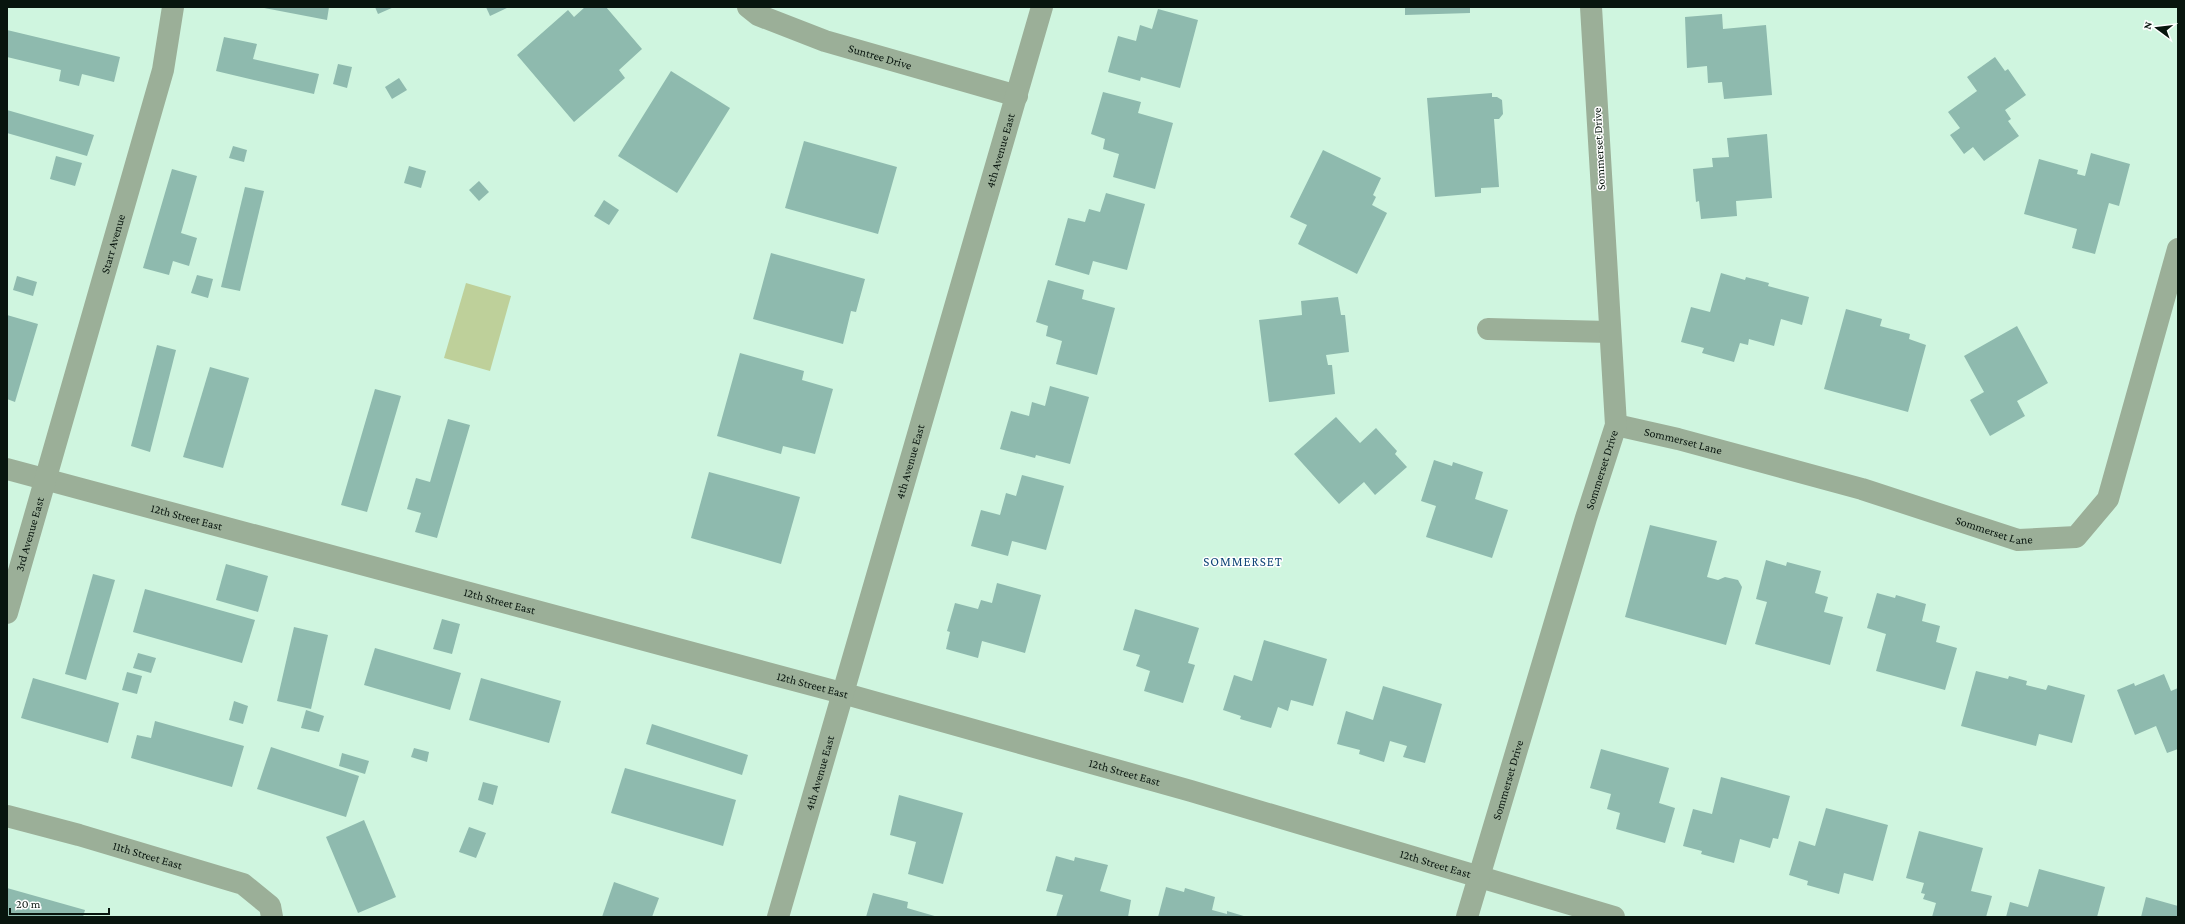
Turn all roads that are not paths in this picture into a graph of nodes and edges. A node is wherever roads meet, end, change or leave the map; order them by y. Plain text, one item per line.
1 (173, 7) edge
2 (748, 7) edge
3 (1042, 7) edge
4 (1591, 7) edge
5 (1017, 96) junction
6 (2178, 249) edge
7 (1488, 329) dead end
8 (1610, 332) junction
9 (1616, 425) junction
10 (7, 468) edge
11 (45, 479) junction
12 (7, 613) edge
13 (842, 693) junction
14 (7, 816) edge
15 (1479, 877) junction
16 (272, 917) edge
17 (778, 917) edge
18 (1467, 917) edge
19 (1614, 917) edge

1 - 11 street, Starr Avenue
2 - 5 street, Suntree Drive
3 - 5 street, 4th Avenue East
4 - 8 street, Sommerset Drive
5 - 13 street, 4th Avenue East
6 - 9 street, Sommerset Lane
7 - 8 street
8 - 9 street, Sommerset Drive
9 - 15 street, Sommerset Drive
10 - 11 street, 12th Street East
11 - 12 street, 3rd Avenue East
11 - 13 street, 12th Street East
13 - 15 street, 12th Street East
13 - 17 street, 4th Avenue East
14 - 16 street, 11th Street East
15 - 18 street, Sommerset Drive
15 - 19 street, 12th Street East

